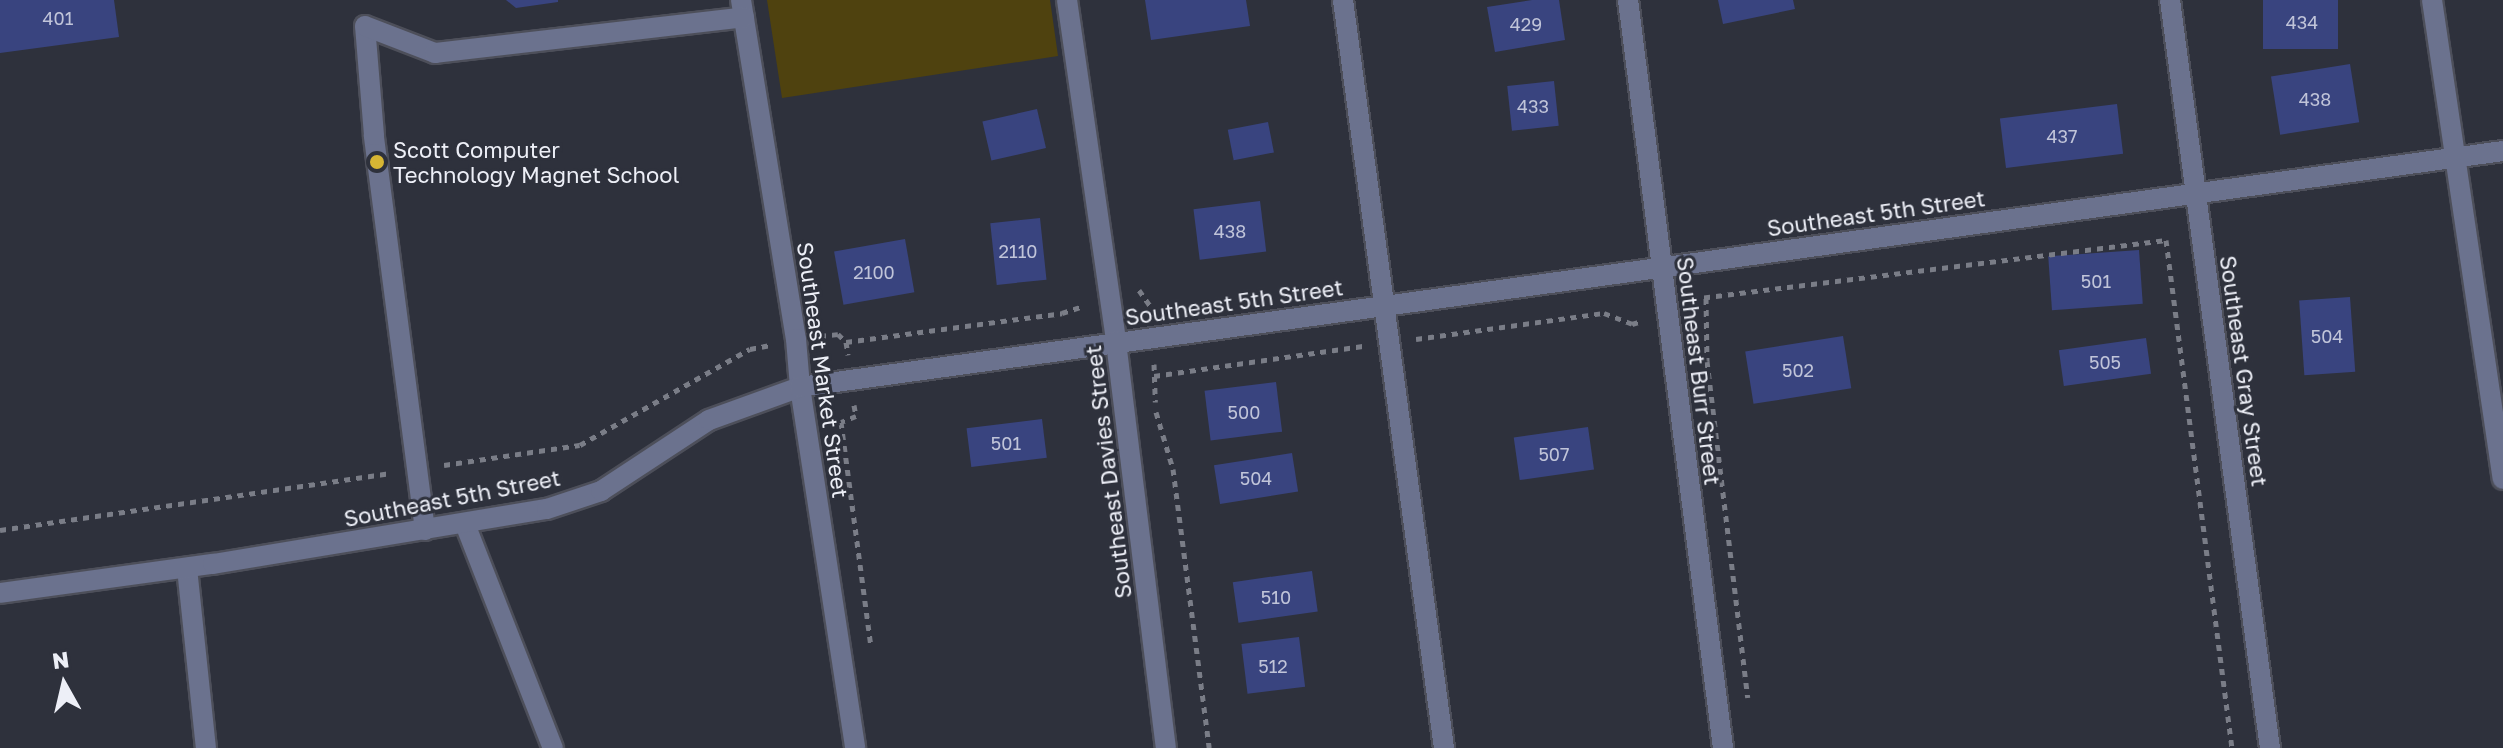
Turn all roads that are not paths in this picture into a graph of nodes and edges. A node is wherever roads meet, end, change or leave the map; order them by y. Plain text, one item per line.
1 (1067, 0) edge
2 (1343, 0) edge
3 (1628, 0) edge
4 (2170, 0) edge
5 (2432, 0) edge
6 (742, 9) edge
7 (2503, 151) edge
8 (2453, 158) junction
9 (2196, 192) junction
10 (1662, 267) junction
11 (1385, 306) junction
12 (1116, 342) junction
13 (800, 387) junction
14 (2503, 479) edge
15 (465, 524) junction
16 (425, 530) junction
17 (187, 568) junction
18 (0, 593) edge
19 (206, 748) edge
20 (553, 748) edge
21 (855, 748) edge
22 (1166, 748) edge
23 (1444, 748) edge
24 (1723, 748) edge
25 (2270, 748) edge

1 - 12 street, Southeast Davies Street
2 - 11 street
3 - 10 street, Southeast Burr Street
4 - 9 street, Southeast Gray Street
5 - 8 street
6 - 13 street, Southeast Market Street
6 - 16 street
7 - 8 street, Southeast 5th Street
8 - 9 street, Southeast 5th Street
8 - 14 street
9 - 10 street, Southeast 5th Street
9 - 25 street, Southeast Gray Street
10 - 11 street, Southeast 5th Street
10 - 24 street, Southeast Burr Street
11 - 12 street, Southeast 5th Street
11 - 23 street
12 - 13 street, Southeast 5th Street
12 - 22 street, Southeast Davies Street
13 - 15 street, Southeast 5th Street
13 - 21 street, Southeast Market Street
15 - 16 street, Southeast 5th Street
15 - 20 street
16 - 17 street, Southeast 5th Street
17 - 18 street, Southeast 5th Street
17 - 19 street

